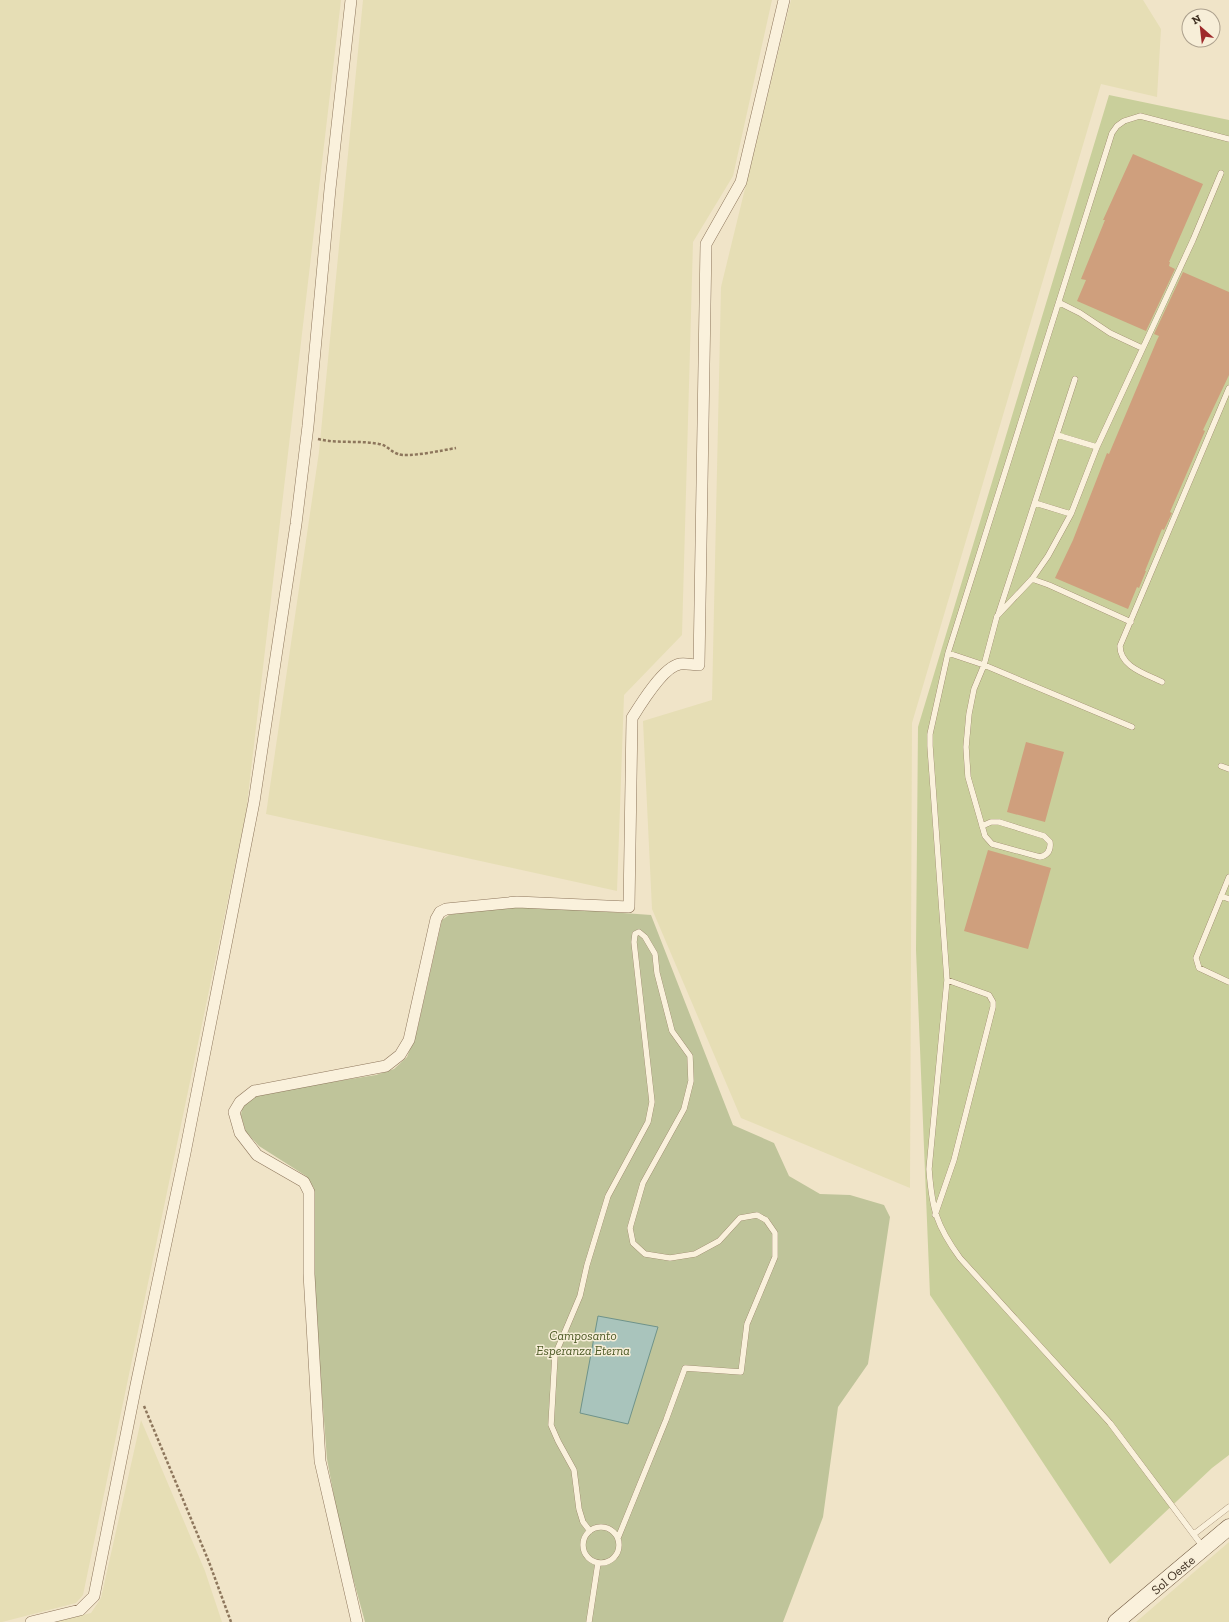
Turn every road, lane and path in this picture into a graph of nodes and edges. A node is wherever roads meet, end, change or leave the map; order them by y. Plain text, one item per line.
1 (351, 0) edge
2 (784, 0) edge
3 (1229, 138) edge
4 (1221, 173) dead end
5 (1060, 303) junction
6 (1142, 348) junction
7 (1075, 379) dead end
8 (1229, 388) edge
9 (308, 426) junction
10 (1057, 435) junction
11 (1097, 447) junction
12 (456, 448) dead end
13 (1035, 503) junction
14 (1071, 514) junction
15 (1032, 579) junction
16 (997, 616) junction
17 (1131, 622) junction
18 (948, 653) junction
19 (984, 665) junction
20 (1162, 682) dead end
21 (1132, 727) dead end
22 (1221, 766) dead end
23 (1229, 769) edge
24 (982, 826) junction
25 (1229, 877) edge
26 (1221, 896) junction
27 (1229, 899) edge
28 (947, 980) junction
29 (1229, 980) edge
30 (935, 1215) junction
31 (136, 1385) junction
32 (1229, 1507) edge
33 (1229, 1527) edge
34 (590, 1531) junction
35 (1194, 1534) junction
36 (618, 1538) junction
37 (1204, 1549) junction
38 (598, 1564) junction
39 (31, 1622) edge
40 (231, 1622) edge
41 (357, 1622) edge
42 (589, 1622) edge
43 (1116, 1622) edge

1 - 9 street
2 - 41 street
3 - 5 lane
4 - 6 lane
5 - 6 lane
5 - 18 lane
6 - 11 lane
7 - 10 lane
8 - 17 lane
9 - 12 path
9 - 31 street
10 - 11 lane
10 - 13 lane
11 - 14 lane
13 - 14 lane
13 - 16 lane
14 - 15 lane
15 - 16 lane
15 - 17 lane
16 - 19 lane
17 - 20 lane
18 - 19 lane
18 - 28 lane
19 - 21 lane
19 - 24 lane
22 - 23 lane
24 - 24 lane
25 - 26 lane
26 - 27 lane
26 - 29 lane
28 - 30 lane
28 - 30 lane
30 - 35 lane
31 - 39 street
31 - 40 path
32 - 35 lane
33 - 37 street, Sol Oeste
34 - 36 lane
34 - 36 lane
34 - 38 lane
35 - 37 lane
36 - 38 lane
37 - 43 street, Sol Oeste
38 - 42 lane

